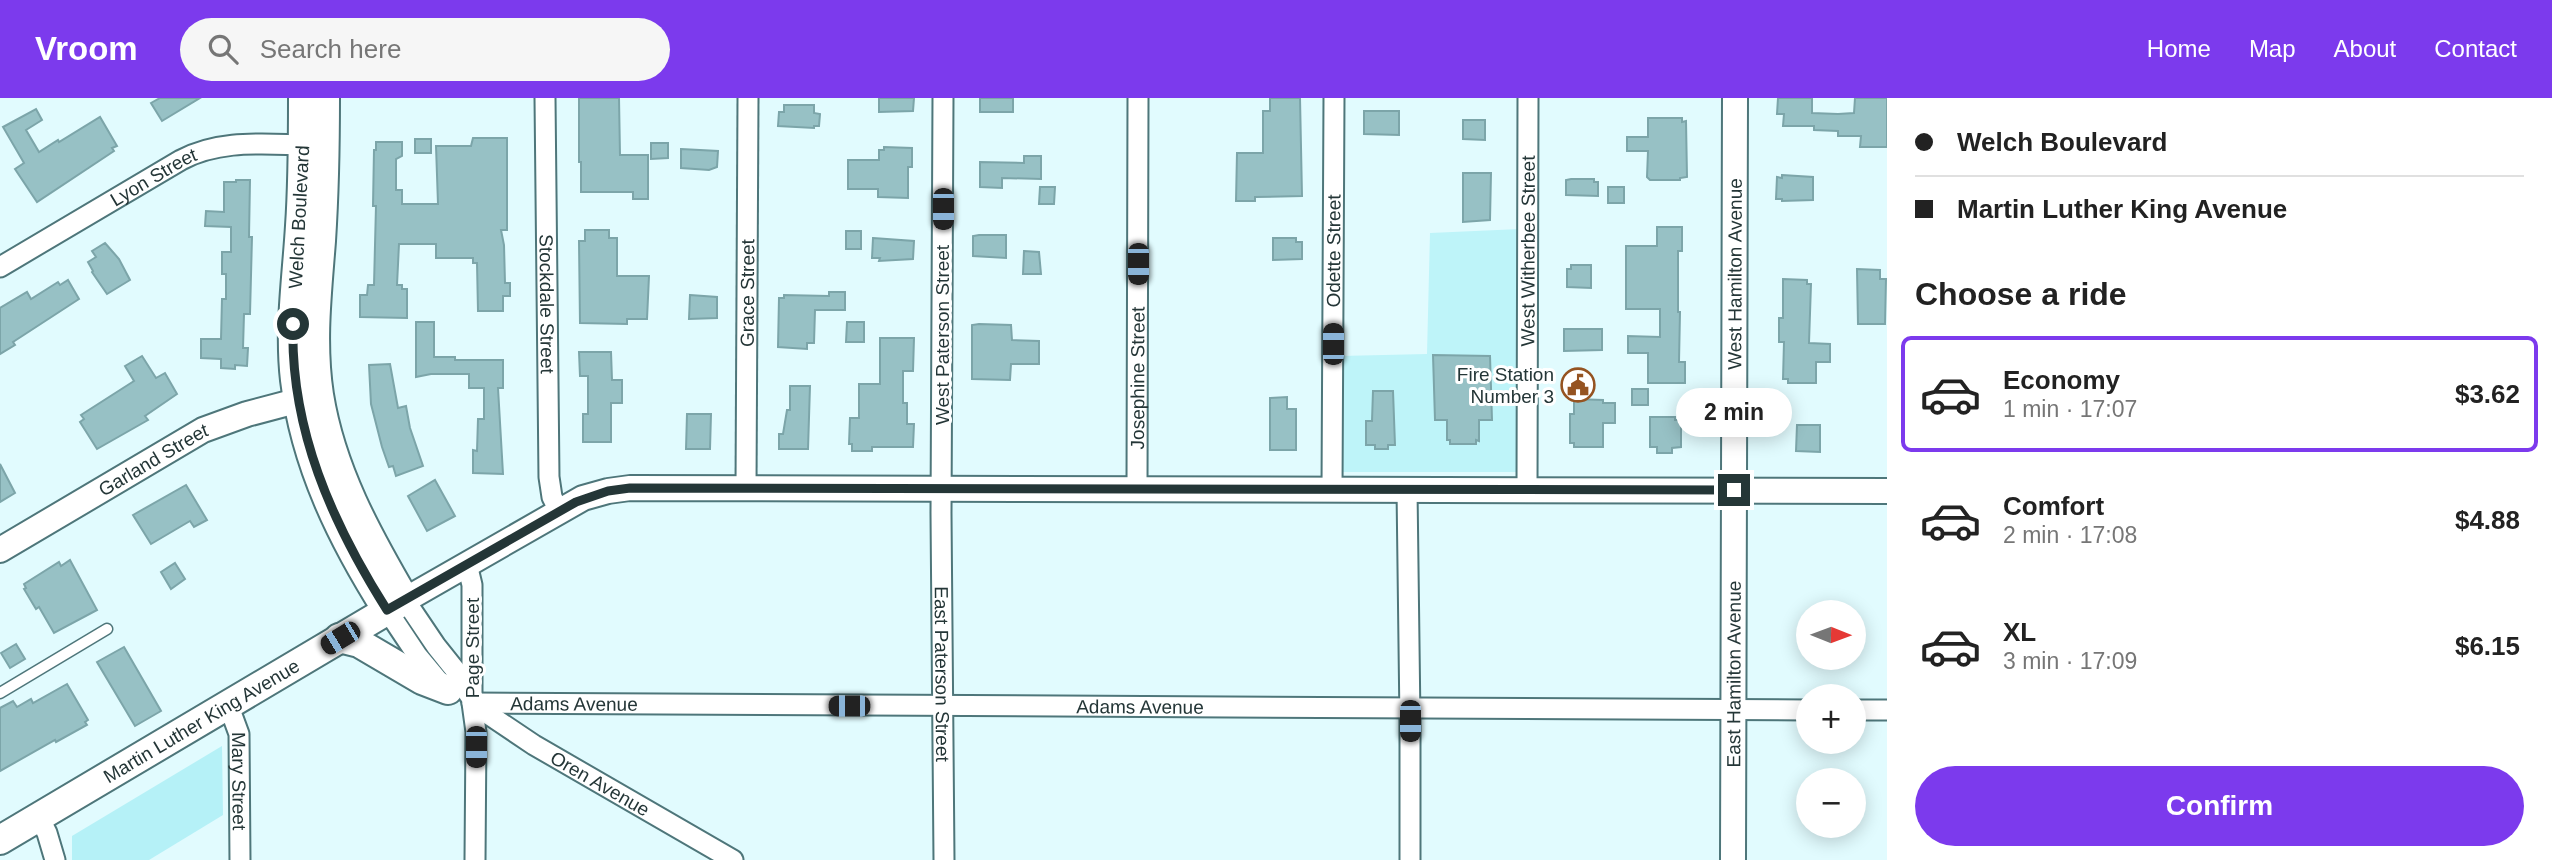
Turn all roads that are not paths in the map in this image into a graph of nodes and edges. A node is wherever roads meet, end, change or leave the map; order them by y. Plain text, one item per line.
1 (303, 98) edge
2 (325, 98) edge
3 (545, 98) edge
4 (748, 98) edge
5 (943, 98) edge
6 (1138, 98) edge
7 (1334, 98) edge
8 (1528, 98) edge
9 (1735, 98) edge
10 (314, 145) junction
11 (0, 267) edge
12 (309, 398) junction
13 (746, 487) junction
14 (942, 488) junction
15 (1137, 488) junction
16 (1332, 489) junction
17 (1407, 489) junction
18 (1527, 489) junction
19 (1734, 490) junction
20 (1887, 491) edge
21 (559, 511) junction
22 (0, 550) edge
23 (467, 564) junction
24 (396, 605) junction
25 (107, 629) dead end
26 (340, 638) junction
27 (0, 693) edge
28 (460, 696) junction
29 (228, 704) junction
30 (944, 706) junction
31 (1410, 707) junction
32 (1796, 710) edge
33 (1866, 710) edge
34 (1887, 710) edge
35 (1733, 711) junction
36 (39, 817) junction
37 (0, 840) edge
38 (709, 853) edge
39 (55, 860) edge
40 (240, 860) edge
41 (475, 860) edge
42 (733, 860) edge
43 (944, 860) edge
44 (1410, 860) edge
45 (1733, 860) edge

1 - 10 main road, Welch Boulevard
2 - 10 main road, Welch Boulevard
3 - 21 street, Stockdale Street
4 - 13 street, Grace Street
5 - 14 street, West Paterson Street
6 - 15 street, Josephine Street
7 - 16 street, Odette Street
8 - 18 street, West Witherbee Street
9 - 19 street, West Hamilton Avenue
10 - 11 street, Lyon Street
10 - 12 main road, Welch Boulevard
12 - 22 street, Garland Street
12 - 24 main road, Welch Boulevard
13 - 14 street, Martin Luther King Avenue
13 - 21 street, Martin Luther King Avenue
14 - 15 street, Martin Luther King Avenue
14 - 30 street, East Paterson Street
15 - 16 street, Martin Luther King Avenue
16 - 17 street, Martin Luther King Avenue
17 - 18 street, Martin Luther King Avenue
17 - 31 street
18 - 19 street, Martin Luther King Avenue
19 - 20 street, Martin Luther King Avenue
19 - 35 street, East Hamilton Avenue
21 - 23 street, Martin Luther King Avenue
23 - 24 street, Martin Luther King Avenue
23 - 28 street, Page Street
24 - 26 main road, Martin Luther King Avenue
24 - 28 street, Oren Avenue
24 - 28 street, Oren Avenue
25 - 27 lane
26 - 28 main road
26 - 29 main road, Martin Luther King Avenue
28 - 30 street, Adams Avenue
28 - 38 street, Oren Avenue
28 - 41 street, Page Street
29 - 36 main road, Martin Luther King Avenue
29 - 40 street, Mary Street
30 - 31 street, Adams Avenue
30 - 43 street, East Paterson Street
31 - 35 street, Adams Avenue
31 - 44 street
32 - 35 street, Adams Avenue
33 - 34 street
35 - 45 street, East Hamilton Avenue
36 - 37 main road, Martin Luther King Avenue
36 - 39 street
38 - 42 street, Oren Avenue

